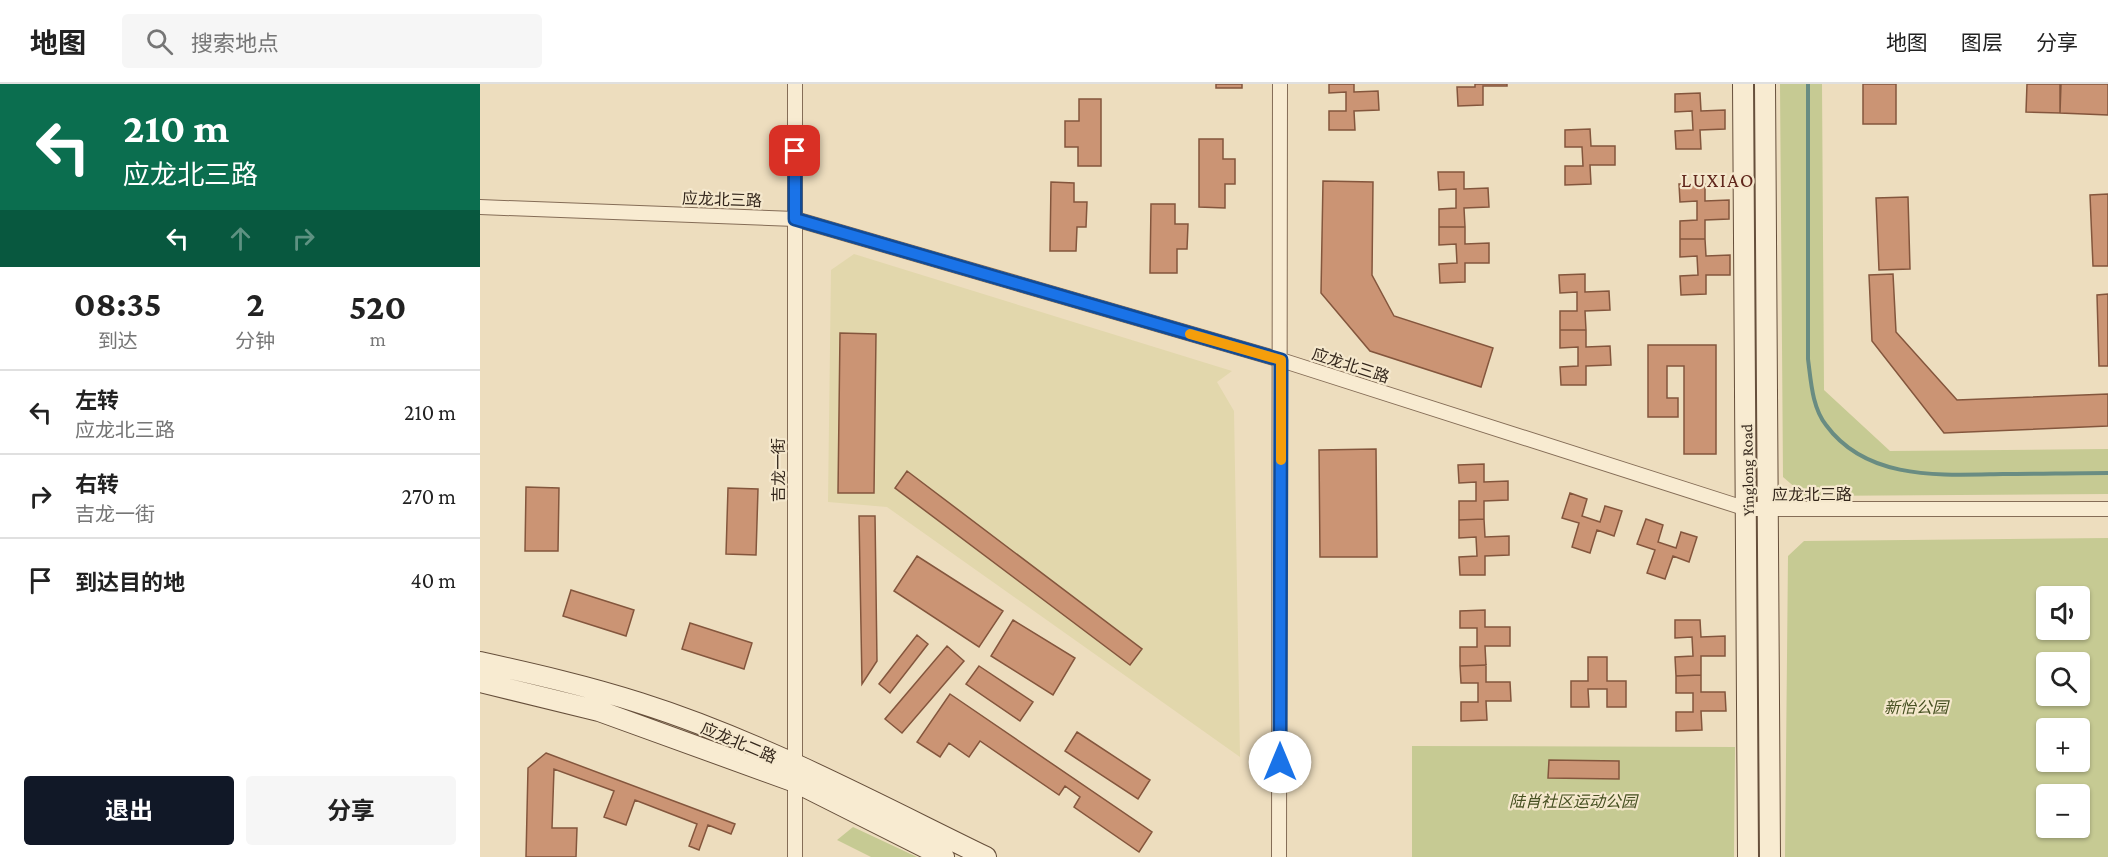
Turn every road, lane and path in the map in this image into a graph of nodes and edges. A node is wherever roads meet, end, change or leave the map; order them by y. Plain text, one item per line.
1 (795, 84) edge
2 (1280, 84) edge
3 (1743, 84) edge
4 (1765, 84) edge
5 (480, 207) edge
6 (795, 219) junction
7 (1281, 360) junction
8 (1747, 509) junction
9 (2108, 509) edge
10 (1768, 511) junction
11 (480, 662) edge
12 (480, 682) edge
13 (795, 774) junction
14 (795, 857) edge
15 (944, 857) edge
16 (986, 857) edge
17 (1280, 857) edge
18 (1748, 857) edge
19 (1770, 857) edge

1 - 6 street, 吉龙一街
2 - 7 street
3 - 8 street, Yinglong Road
4 - 10 street, Yinglong Road
5 - 6 street, 应龙北三路
6 - 7 street, 应龙北三路
6 - 13 street, 吉龙一街
7 - 8 street, 应龙北三路
7 - 17 street
8 - 10 street, 应龙北三路
8 - 18 street, Yinglong Road
9 - 10 street, 应龙北三路
10 - 19 street, Yinglong Road
11 - 13 street, 应龙北二路
12 - 13 street, 应龙北二路
13 - 14 street, 吉龙一街
13 - 15 street, 应龙北二路
13 - 16 street, 应龙北二路

